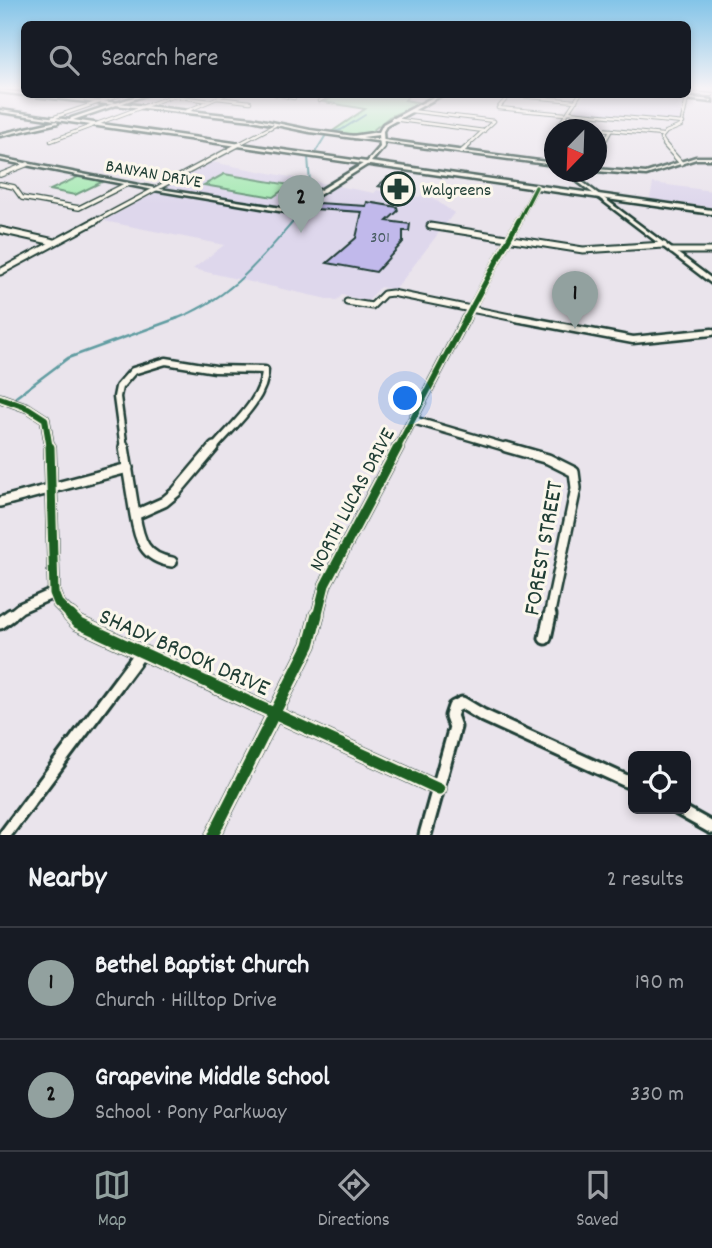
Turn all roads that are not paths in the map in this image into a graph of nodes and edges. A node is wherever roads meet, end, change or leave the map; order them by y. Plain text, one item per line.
1 (32, 127) edge
2 (85, 127) edge
3 (114, 127) edge
4 (271, 127) edge
5 (288, 127) edge
6 (383, 127) edge
7 (453, 127) edge
8 (488, 127) edge
9 (676, 127) edge
10 (607, 130) edge
11 (611, 130) junction
12 (484, 131) junction
13 (381, 133) junction
14 (0, 135) edge
15 (662, 135) junction
16 (354, 137) junction
17 (51, 141) dead end
18 (383, 142) junction
19 (607, 142) edge
20 (239, 144) junction
21 (461, 152) junction
22 (712, 158) edge
23 (0, 159) edge
24 (368, 163) junction
25 (544, 163) edge
26 (681, 163) junction
27 (28, 164) junction
28 (607, 171) edge
29 (0, 175) edge
30 (580, 182) edge
31 (0, 184) edge
32 (127, 184) junction
33 (536, 187) junction
34 (154, 189) junction
35 (595, 194) junction
36 (630, 200) junction
37 (618, 211) junction
38 (712, 212) edge
39 (430, 226) dead end
40 (0, 230) edge
41 (508, 239) junction
42 (55, 243) junction
43 (664, 245) junction
44 (672, 251) junction
45 (712, 251) edge
46 (0, 272) edge
47 (712, 282) edge
48 (347, 302) dead end
49 (472, 309) junction
50 (712, 332) edge
51 (0, 398) edge
52 (413, 420) junction
53 (128, 468) junction
54 (50, 488) junction
55 (0, 502) edge
56 (135, 515) junction
57 (172, 562) dead end
58 (54, 593) junction
59 (0, 623) edge
60 (545, 638) dead end
61 (141, 653) junction
62 (276, 713) junction
63 (628, 782) edge
64 (439, 789) junction
65 (687, 814) edge
66 (712, 828) edge
67 (5, 835) edge
68 (213, 835) edge
69 (425, 835) edge

1 - 14 main road
2 - 17 street
3 - 20 main road
4 - 20 street
5 - 16 street
6 - 13 main road
7 - 12 street
8 - 12 street
9 - 15 street
10 - 11 street
11 - 15 street
11 - 19 street
12 - 21 street
13 - 16 main road
13 - 18 main road
15 - 26 street
16 - 18 street
18 - 21 street
18 - 24 main road
20 - 24 main road
20 - 34 street
21 - 25 street
22 - 26 street
23 - 27 street, BANYAN DRIVE
24 - 33 main road
24 - 34 street, BANYAN DRIVE
26 - 28 street
27 - 29 street
27 - 32 street, BANYAN DRIVE
30 - 35 street
31 - 32 street
32 - 34 street, BANYAN DRIVE
33 - 35 main road
33 - 41 street, NORTH LUCAS DRIVE
34 - 42 street
35 - 36 main road
35 - 37 street
36 - 37 main road
36 - 38 main road
37 - 43 street
39 - 41 street
40 - 42 street
41 - 43 street
41 - 49 street, NORTH LUCAS DRIVE
42 - 46 street
43 - 44 street
44 - 45 street
44 - 47 street
48 - 49 street
49 - 50 street
49 - 52 street, NORTH LUCAS DRIVE
51 - 54 street
52 - 60 street, FOREST STREET
52 - 62 street, NORTH LUCAS DRIVE
53 - 54 street
53 - 56 street
53 - 56 street
54 - 55 street
54 - 58 street
56 - 57 street
58 - 59 street
58 - 61 street, SHADY BROOK DRIVE
61 - 62 street, SHADY BROOK DRIVE
61 - 67 street
62 - 64 street, SHADY BROOK DRIVE
62 - 68 street, NORTH LUCAS DRIVE
63 - 64 street
64 - 69 street
65 - 66 street

